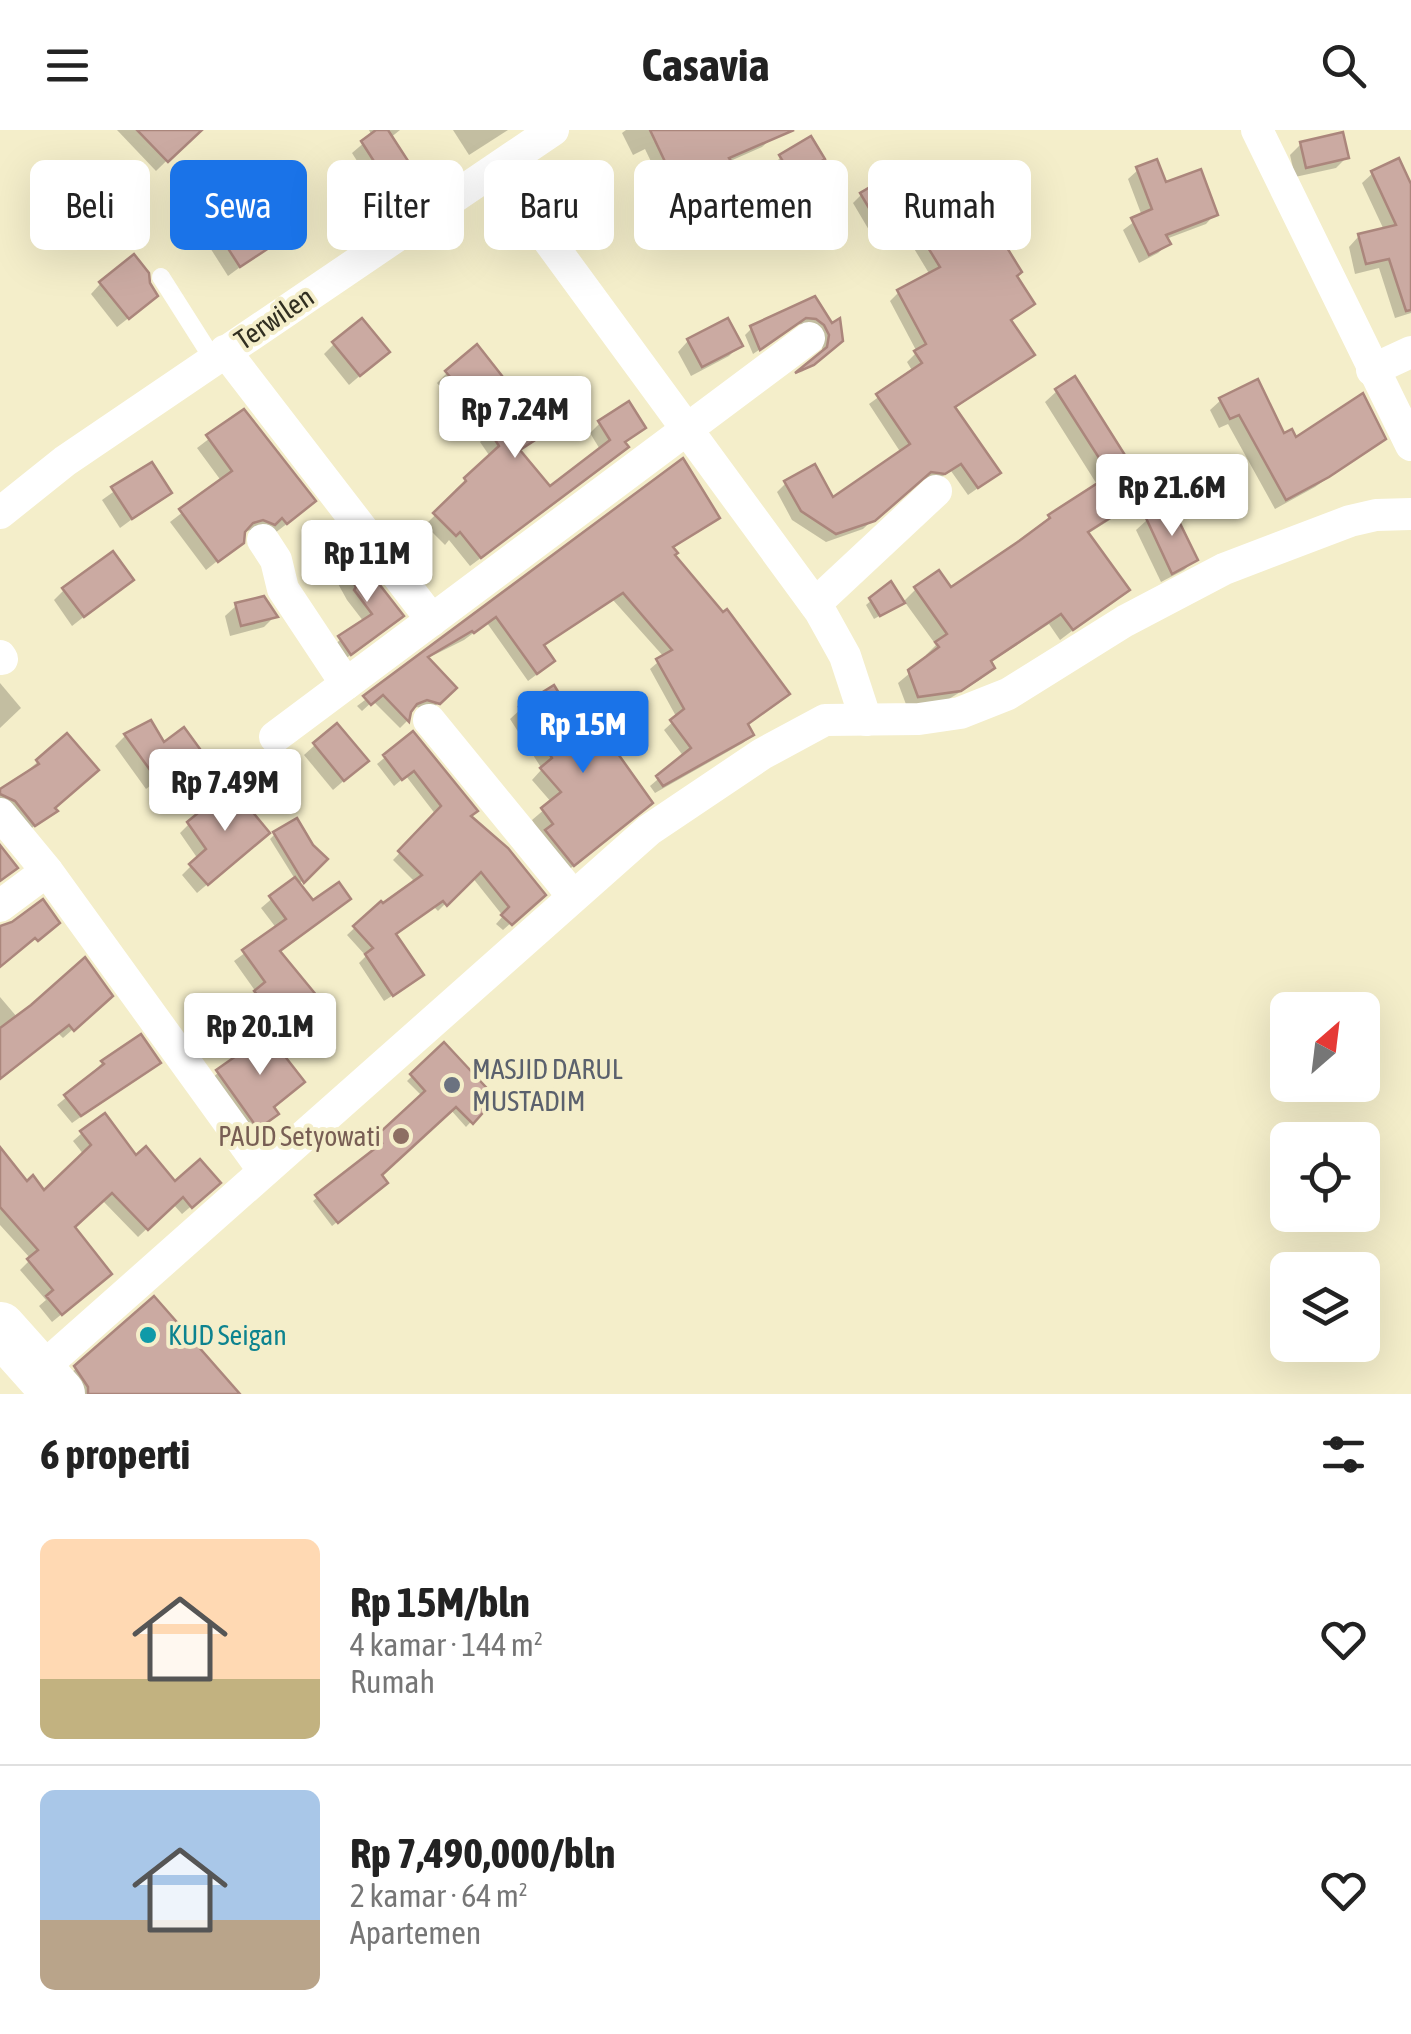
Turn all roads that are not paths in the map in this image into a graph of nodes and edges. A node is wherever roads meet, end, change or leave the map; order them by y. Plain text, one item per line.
1 (1257, 130) edge
2 (548, 131) edge
3 (510, 160) edge
4 (484, 179) edge
5 (556, 250) edge
6 (161, 277) dead end
7 (809, 338) dead end
8 (1411, 352) edge
9 (218, 355) junction
10 (1372, 370) junction
11 (688, 428) junction
12 (1411, 445) edge
13 (936, 491) dead end
14 (0, 513) edge
15 (1411, 514) edge
16 (263, 540) dead end
17 (815, 604) junction
18 (432, 620) junction
19 (346, 684) junction
20 (428, 720) dead end
21 (866, 720) junction
22 (274, 737) dead end
23 (0, 814) edge
24 (48, 871) junction
25 (573, 896) junction
26 (0, 906) edge
27 (264, 1171) junction
28 (0, 1328) edge
29 (50, 1382) edge

1 - 10 street
2 - 3 street, Terwilen
4 - 9 street, Terwilen
5 - 11 street
6 - 9 lane
7 - 11 street
8 - 10 street
9 - 14 street, Terwilen
9 - 18 street
10 - 12 street
11 - 17 street
11 - 18 street
13 - 17 street
15 - 21 street
16 - 19 street
17 - 21 street
18 - 19 street
19 - 22 street
20 - 25 street
21 - 25 street
23 - 24 street
24 - 26 street
24 - 27 street
25 - 27 street
27 - 29 street
28 - 29 main road

